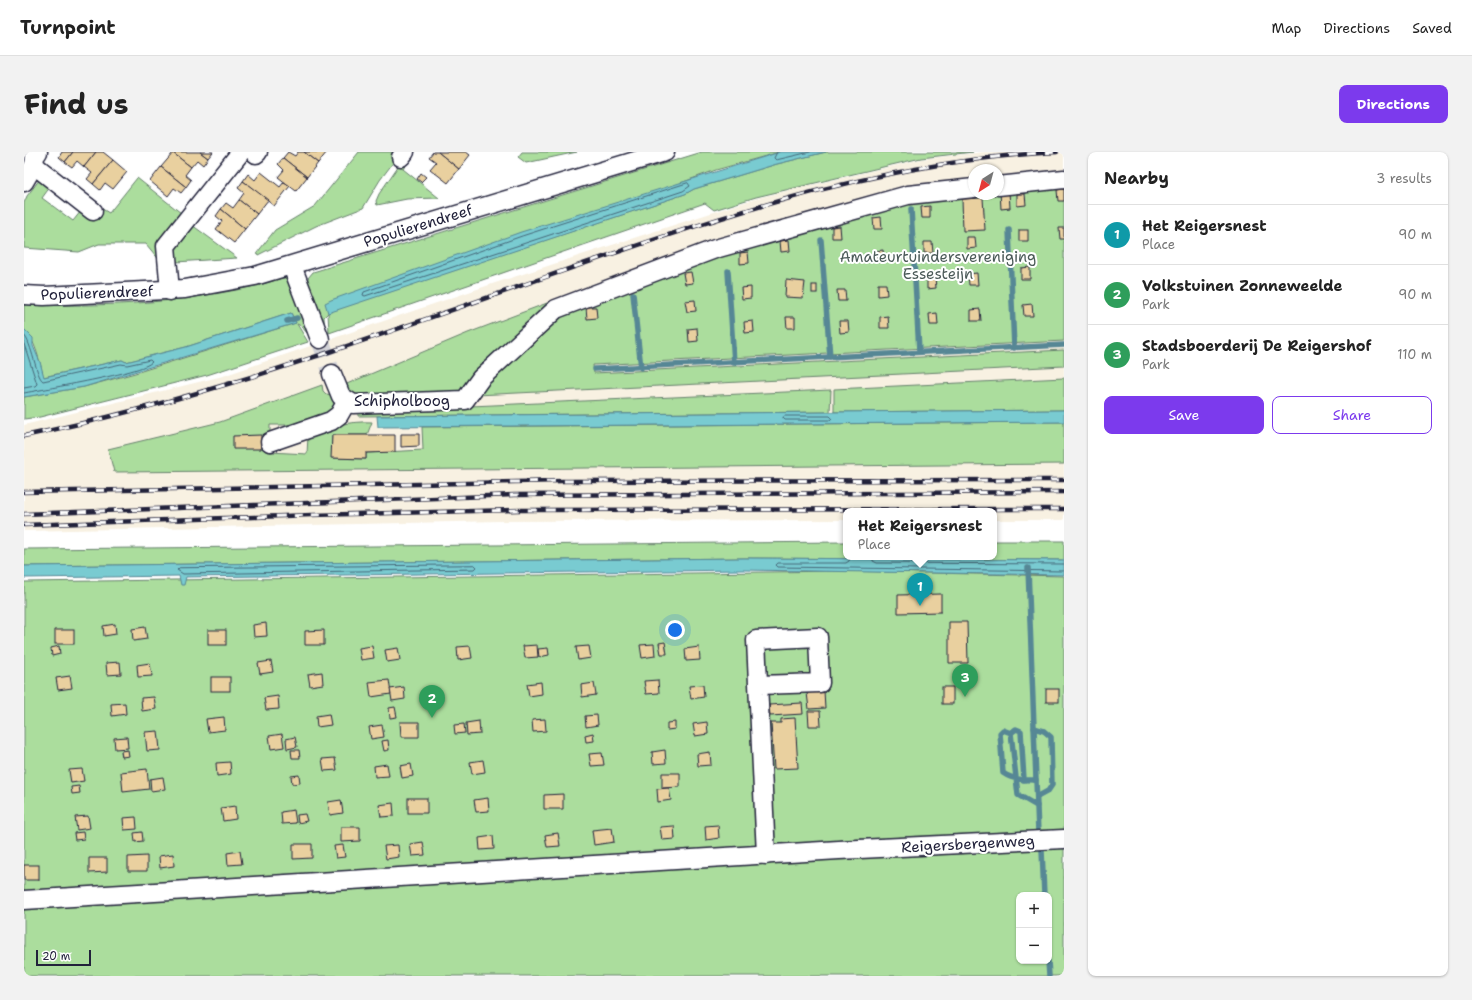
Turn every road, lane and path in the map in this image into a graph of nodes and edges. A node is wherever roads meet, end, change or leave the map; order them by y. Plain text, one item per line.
1 (241, 152) edge
2 (254, 152) edge
3 (258, 152) edge
4 (665, 152) edge
5 (36, 159) edge
6 (1064, 179) edge
7 (24, 182) edge
8 (1004, 185) edge
9 (968, 189) edge
10 (93, 211) dead end
11 (292, 266) junction
12 (170, 291) junction
13 (24, 295) edge
14 (320, 339) tunnel mouth
15 (332, 374) tunnel mouth
16 (347, 401) junction
17 (270, 442) dead end
18 (758, 685) dead end
19 (1064, 839) edge
20 (766, 855) junction
21 (24, 900) edge

1 - 12 street, Populierendreef
2 - 3 street
4 - 11 street, Populierendreef
5 - 7 street
5 - 10 street
6 - 8 street
9 - 16 street, Schipholboog
11 - 12 street, Populierendreef
11 - 14 street
12 - 13 street, Populierendreef
15 - 16 street, Schipholboog
16 - 17 street
18 - 20 street
19 - 20 street, Reigersbergenweg
20 - 21 street, Reigersbergenweg

